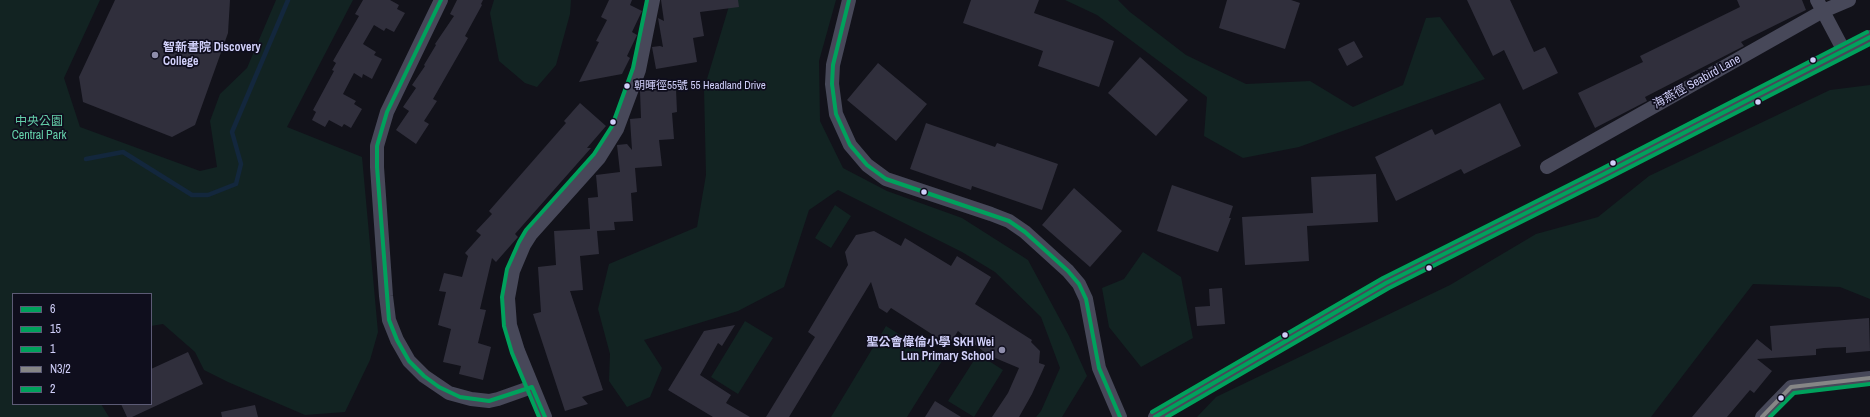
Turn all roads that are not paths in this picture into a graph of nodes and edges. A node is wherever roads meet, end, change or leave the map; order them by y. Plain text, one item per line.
1 (441, 0) edge
2 (653, 0) edge
3 (849, 0) edge
4 (1849, 0) edge
5 (1820, 6) edge
6 (1870, 38) edge
7 (1844, 50) junction
8 (1547, 167) dead end
9 (1870, 378) edge
10 (532, 387) junction
11 (545, 417) edge
12 (1120, 417) edge
13 (1155, 417) edge
14 (1762, 417) edge

1 - 10 street
2 - 10 street
3 - 12 street
4 - 5 street, 海燕徑 Seabird Lane
5 - 7 street
5 - 8 street, 海燕徑 Seabird Lane
6 - 7 street
7 - 13 street
9 - 14 street
10 - 11 street

